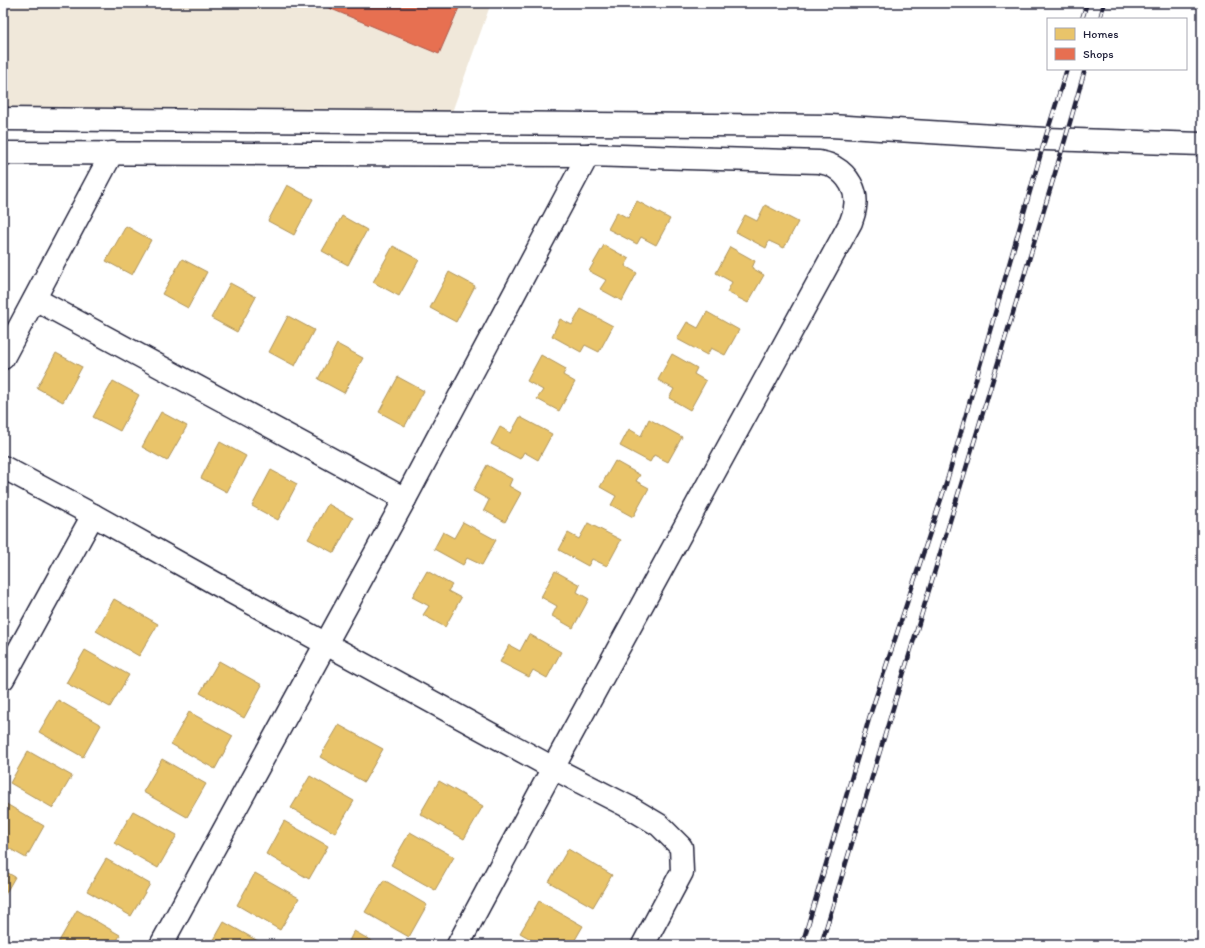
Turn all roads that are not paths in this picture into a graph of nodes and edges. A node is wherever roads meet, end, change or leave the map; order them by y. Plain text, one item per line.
1 (3, 119) edge
2 (1202, 144) edge
3 (3, 153) edge
4 (112, 153) junction
5 (588, 155) junction
6 (35, 299) junction
7 (3, 358) edge
8 (3, 467) edge
9 (405, 499) junction
10 (93, 515) junction
11 (326, 644) junction
12 (3, 679) edge
13 (553, 768) junction
14 (161, 945) edge
15 (458, 945) edge
16 (643, 945) edge

1 - 2 street
3 - 4 street
4 - 5 street
4 - 6 street
5 - 9 street
5 - 13 street
6 - 7 street
6 - 9 street
8 - 10 street
9 - 11 street
10 - 11 street
10 - 12 street
11 - 13 street
11 - 14 street
13 - 15 street
13 - 16 street

